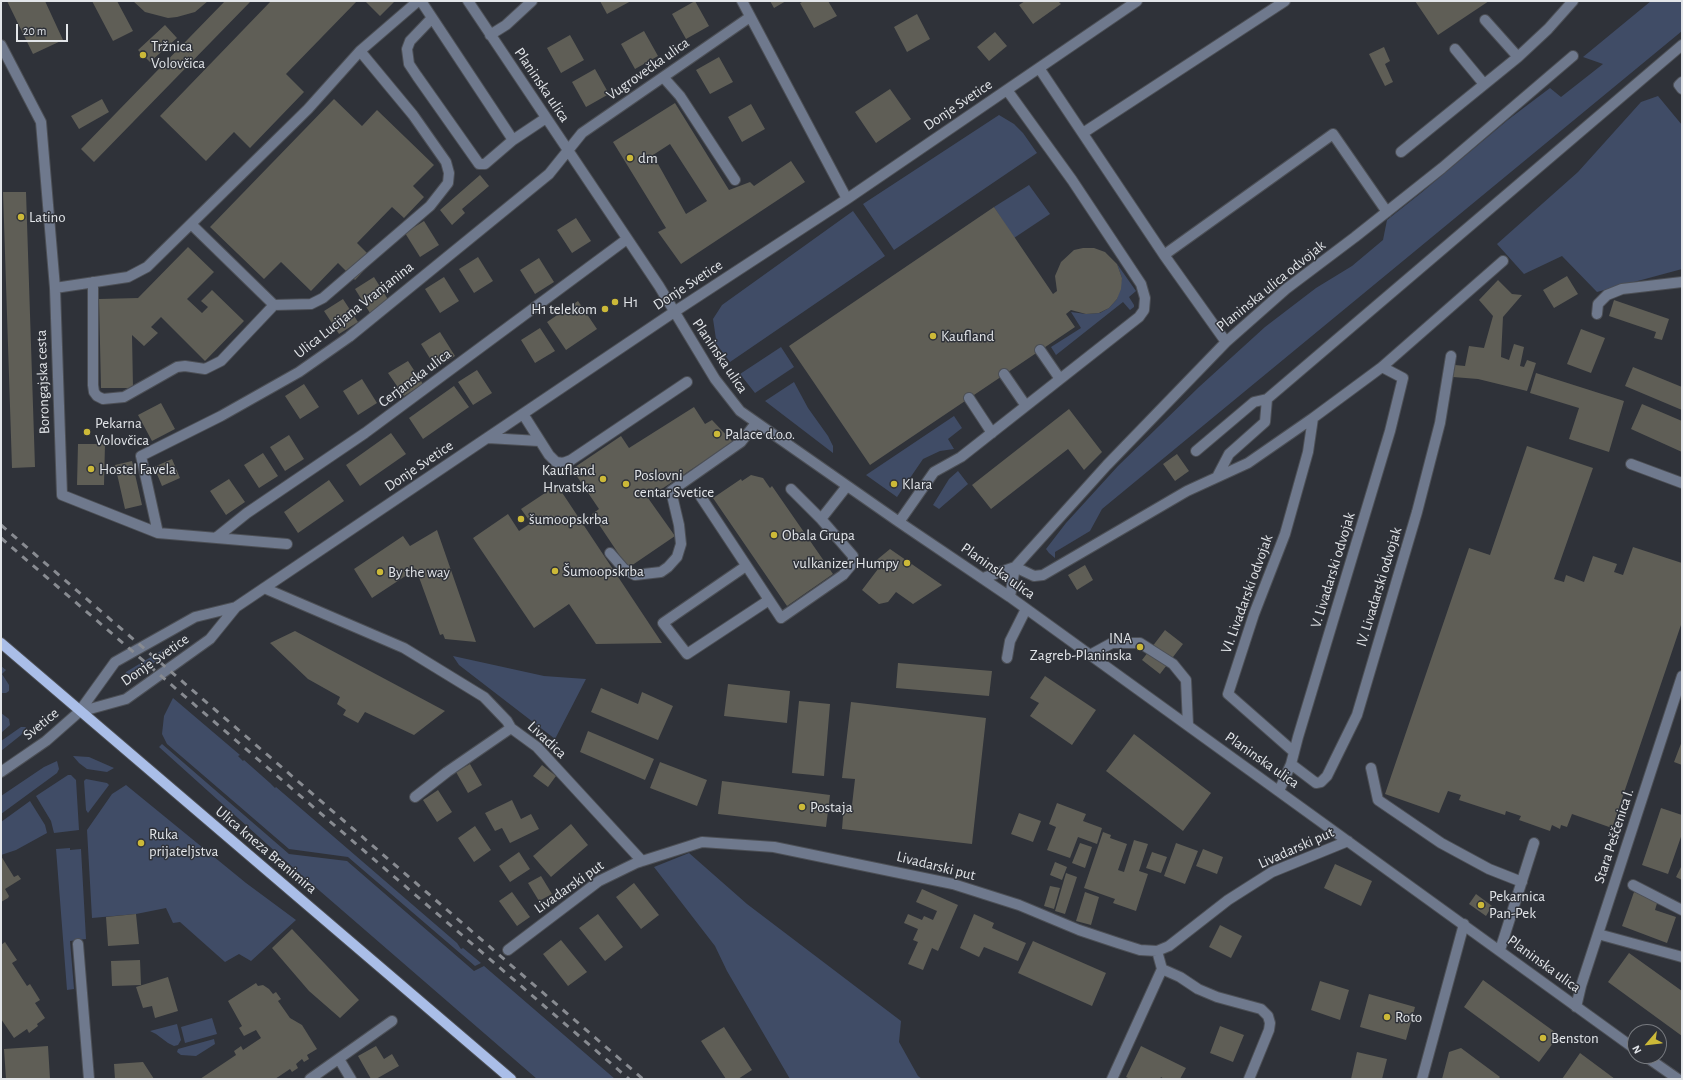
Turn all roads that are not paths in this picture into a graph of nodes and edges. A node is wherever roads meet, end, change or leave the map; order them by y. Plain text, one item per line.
1 (420, 1) edge
2 (468, 1) edge
3 (532, 1) edge
4 (742, 1) edge
5 (1137, 1) edge
6 (1285, 1) edge
7 (1573, 1) edge
8 (750, 17) junction
9 (432, 18) junction
10 (1485, 20) dead end
11 (490, 35) junction
12 (1, 45) edge
13 (1682, 45) edge
14 (1455, 49) dead end
15 (360, 51) junction
16 (1573, 56) dead end
17 (1518, 57) junction
18 (1039, 68) junction
19 (664, 78) junction
20 (1682, 82) edge
21 (1484, 84) junction
22 (1682, 89) edge
23 (1007, 90) junction
24 (546, 118) junction
25 (1083, 133) junction
26 (512, 140) junction
27 (569, 151) junction
28 (1401, 152) dead end
29 (735, 180) dead end
30 (847, 199) junction
31 (1387, 212) junction
32 (191, 224) junction
33 (627, 239) junction
34 (1164, 255) junction
35 (1503, 261) dead end
36 (93, 282) junction
37 (1682, 282) edge
38 (55, 288) junction
39 (274, 305) junction
40 (674, 312) junction
41 (1597, 314) dead end
42 (1226, 342) junction
43 (1040, 350) dead end
44 (1451, 356) dead end
45 (1382, 367) junction
46 (1004, 374) dead end
47 (1060, 380) junction
48 (687, 382) dead end
49 (969, 398) dead end
50 (1267, 399) junction
51 (1026, 406) junction
52 (523, 414) junction
53 (1313, 418) junction
54 (756, 423) junction
55 (992, 433) junction
56 (488, 438) junction
57 (539, 441) junction
58 (1196, 451) dead end
59 (1631, 464) dead end
60 (1217, 477) junction
61 (1682, 484) edge
62 (847, 486) junction
63 (791, 489) dead end
64 (700, 498) dead end
65 (821, 519) junction
66 (899, 522) junction
67 (158, 533) junction
68 (217, 537) junction
69 (287, 544) dead end
70 (610, 553) dead end
71 (746, 566) junction
72 (1015, 567) junction
73 (983, 578) junction
74 (264, 588) junction
75 (1010, 597) junction
76 (769, 600) junction
77 (236, 607) junction
78 (1026, 609) junction
79 (1, 643) edge
80 (1090, 655) junction
81 (1007, 658) dead end
82 (1682, 676) edge
83 (79, 712) junction
84 (1188, 725) junction
85 (510, 728) junction
86 (1294, 752) junction
87 (1291, 764) junction
88 (1371, 768) dead end
89 (1, 772) edge
90 (1279, 791) junction
91 (415, 797) dead end
92 (1348, 841) junction
93 (1534, 843) dead end
94 (642, 861) junction
95 (1522, 882) junction
96 (1633, 885) dead end
97 (1682, 910) edge
98 (1464, 924) junction
99 (1598, 934) junction
100 (78, 944) dead end
101 (508, 950) dead end
102 (1500, 950) junction
103 (1157, 951) junction
104 (1682, 957) edge
105 (1162, 969) junction
106 (1576, 1006) junction
107 (392, 1021) dead end
108 (1627, 1042) edge
109 (339, 1059) junction
110 (1656, 1064) edge
111 (89, 1079) edge
112 (310, 1079) edge
113 (351, 1079) edge
114 (511, 1079) edge
115 (1112, 1079) edge
116 (1249, 1079) edge
117 (1422, 1079) edge
118 (1678, 1079) edge

1 - 9 street
1 - 15 street
2 - 11 street, Planinska ulica
3 - 11 street
4 - 8 street
5 - 18 street, Donje Svetice
6 - 25 street
7 - 17 street
8 - 19 street, Vugrovečka ulica
8 - 30 street
9 - 26 street
9 - 26 street
10 - 17 street
11 - 24 street, Planinska ulica
12 - 38 street, Borongajska cesta
13 - 50 street
14 - 21 street
15 - 32 street
15 - 39 street
16 - 31 street, Planinska ulica odvojak
17 - 21 street
18 - 23 street, Donje Svetice
18 - 25 street
19 - 27 street, Vugrovečka ulica
19 - 29 street
20 - 22 street
21 - 28 street
23 - 30 street, Donje Svetice
23 - 47 street
24 - 26 street
24 - 27 street, Planinska ulica
25 - 34 street
27 - 33 street, Planinska ulica
27 - 67 street, Ulica Lucijana Vranjanina
30 - 40 street, Donje Svetice
31 - 34 street
31 - 42 street, Planinska ulica odvojak
32 - 36 street
32 - 39 street
33 - 40 street, Planinska ulica
33 - 68 street, Cerjanska ulica
34 - 42 street
35 - 45 street
36 - 38 street
36 - 39 street
37 - 41 street
38 - 67 street, Borongajska cesta
40 - 52 street, Donje Svetice
40 - 54 street, Planinska ulica
42 - 72 street, Planinska ulica odvojak
43 - 47 street
44 - 87 street, IV. Livadarski odvojak
45 - 53 street
45 - 86 street, V. Livadarski odvojak
46 - 51 street
47 - 51 street
48 - 57 street
49 - 55 street
50 - 58 street
50 - 60 street
51 - 55 street
52 - 56 street, Donje Svetice
52 - 57 street
53 - 60 street
53 - 86 street, VI. Livadarski odvojak
54 - 62 street, Planinska ulica
54 - 70 street
55 - 66 street
56 - 57 street
56 - 74 street, Donje Svetice
59 - 61 street
60 - 72 street
62 - 65 street
62 - 66 street, Planinska ulica
63 - 65 street
64 - 71 street
65 - 76 street
66 - 73 street, Planinska ulica
67 - 68 street, Borongajska cesta
68 - 69 street, Borongajska cesta
71 - 76 street
71 - 76 street
72 - 73 street, Planinska ulica odvojak
72 - 75 street
73 - 75 street, Planinska ulica
74 - 77 street, Donje Svetice
74 - 85 street
75 - 78 street, Planinska ulica
77 - 83 street, Donje Svetice
77 - 83 street, Donje Svetice
78 - 80 street, Planinska ulica
78 - 81 street
79 - 83 main road, Ulica kneza Branimira
80 - 84 street, Planinska ulica
80 - 84 street
82 - 99 street, Stara Peščenica I.
83 - 89 street, Svetice
83 - 114 main road, Ulica kneza Branimira
84 - 90 street, Planinska ulica
85 - 91 street, Livadica
85 - 94 street, Livadica
86 - 87 street, V. Livadarski odvojak
87 - 90 street, V. Livadarski odvojak
88 - 95 street
90 - 92 street, Planinska ulica
92 - 98 street, Planinska ulica
92 - 103 street, Livadarski put
93 - 95 street
94 - 101 street, Livadarski put
94 - 103 street, Livadarski put
95 - 102 street
96 - 97 street
98 - 102 street, Planinska ulica
98 - 117 street
99 - 104 street
99 - 106 street, Stara Peščenica I.
100 - 111 street
102 - 106 street, Planinska ulica
103 - 105 street
105 - 115 street
105 - 116 street
106 - 108 street, Planinska ulica
107 - 109 street
109 - 112 street
109 - 113 street
110 - 118 street

